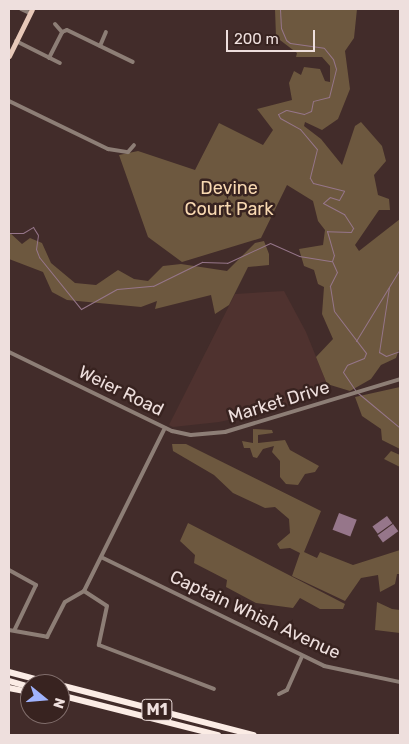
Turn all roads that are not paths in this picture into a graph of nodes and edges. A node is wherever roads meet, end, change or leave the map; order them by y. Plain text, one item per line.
1 (21, 9) edge
2 (31, 11) edge
3 (55, 24) dead end
4 (62, 32) junction
5 (106, 32) dead end
6 (16, 41) junction
7 (100, 46) junction
8 (9, 56) edge
9 (49, 58) junction
10 (133, 62) dead end
11 (60, 63) dead end
12 (9, 101) edge
13 (134, 146) dead end
14 (9, 352) edge
15 (400, 379) edge
16 (153, 422) junction
17 (165, 428) junction
18 (159, 439) junction
19 (103, 558) junction
20 (9, 570) edge
21 (84, 591) junction
22 (15, 629) junction
23 (9, 630) edge
24 (98, 642) junction
25 (92, 643) dead end
26 (302, 656) junction
27 (400, 682) edge
28 (70, 689) edge
29 (214, 689) dead end
30 (279, 694) dead end
31 (70, 698) edge
32 (218, 735) edge
33 (254, 735) edge

1 - 2 street
2 - 6 main road
3 - 4 street
4 - 7 street
4 - 9 street
5 - 7 street
6 - 8 main road
6 - 9 street
7 - 10 street
9 - 11 street
12 - 13 street
14 - 16 street, Weier Road
15 - 17 street, Market Drive
16 - 17 street, Weier Road
16 - 18 street
17 - 18 street, Weier Road
18 - 19 street, Weier Road
19 - 21 street, Weier Road
19 - 26 street, Captain Whish Avenue
20 - 22 street
21 - 22 street
21 - 24 street
22 - 23 street
24 - 25 street
24 - 29 street
26 - 27 street, Captain Whish Avenue
26 - 30 street
28 - 33 highway, M1
31 - 32 highway, M1

